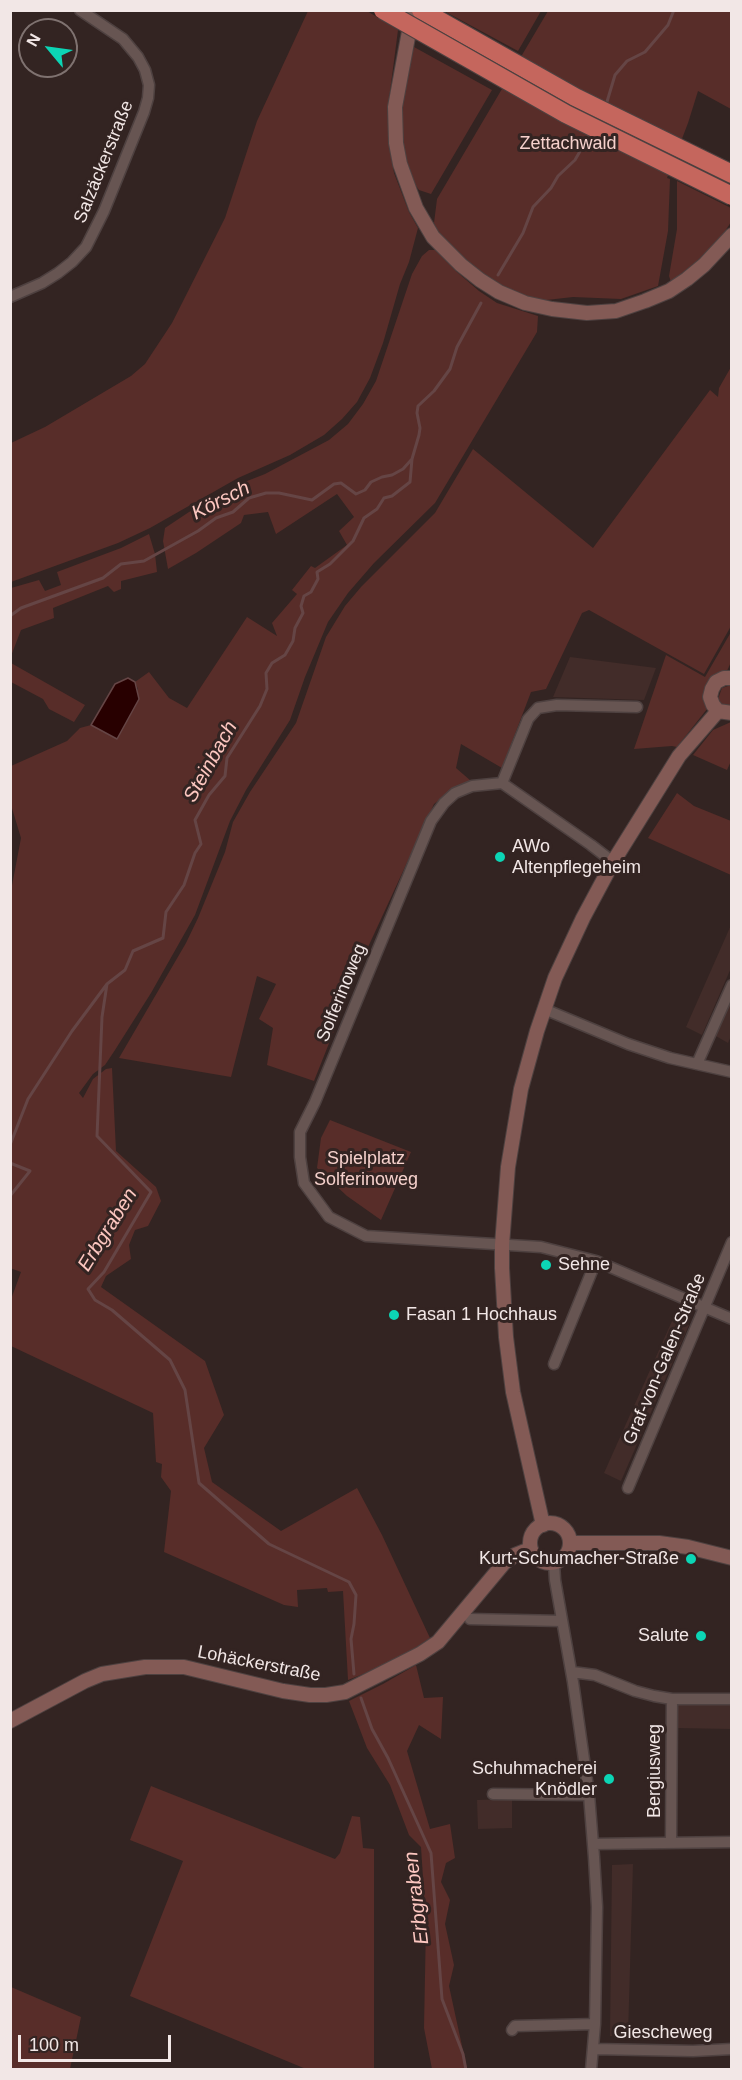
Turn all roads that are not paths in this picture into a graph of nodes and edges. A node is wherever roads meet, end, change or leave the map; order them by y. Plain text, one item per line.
1 (80, 10) edge
2 (383, 10) edge
3 (412, 10) edge
4 (421, 10) edge
5 (732, 174) edge
6 (732, 196) edge
7 (732, 235) edge
8 (10, 297) edge
9 (732, 678) edge
10 (637, 707) dead end
11 (725, 712) edge
12 (502, 783) junction
13 (613, 862) junction
14 (732, 986) edge
15 (544, 1009) junction
16 (697, 1064) junction
17 (732, 1072) edge
18 (732, 1242) edge
19 (502, 1245) junction
20 (596, 1261) junction
21 (704, 1308) junction
22 (732, 1319) edge
23 (554, 1364) dead end
24 (628, 1488) dead end
25 (543, 1525) junction
26 (570, 1543) junction
27 (530, 1549) junction
28 (731, 1556) edge
29 (554, 1563) junction
30 (470, 1619) dead end
31 (562, 1621) junction
32 (572, 1672) junction
33 (672, 1699) junction
34 (732, 1699) edge
35 (10, 1721) edge
36 (493, 1794) dead end
37 (589, 1795) junction
38 (732, 1842) edge
39 (671, 1843) junction
40 (593, 1844) junction
41 (595, 2024) junction
42 (512, 2030) dead end
43 (594, 2049) junction
44 (732, 2049) edge
45 (591, 2070) edge

1 - 8 street, Salzäckerstraße
2 - 6 highway, bridge
3 - 7 street
4 - 5 highway
9 - 11 street
10 - 12 street
11 - 13 street
12 - 13 street
12 - 19 street, Solferinoweg
13 - 15 street
14 - 16 street
15 - 16 street
15 - 19 street
16 - 17 street
18 - 21 street, Graf-von-Galen-Straße
19 - 20 street, Solferinoweg
19 - 25 street
20 - 21 street, Solferinoweg
20 - 23 street
21 - 22 street, Solferinoweg
21 - 24 street, Graf-von-Galen-Straße
25 - 26 street
25 - 27 street
26 - 28 street
26 - 29 street
27 - 29 street
27 - 35 street, Lohäckerstraße
29 - 31 street
30 - 31 street
31 - 32 street
32 - 33 street
32 - 37 street
33 - 34 street
33 - 39 street, Bergiusweg
36 - 37 street
37 - 40 street
38 - 39 street
39 - 40 street
40 - 41 street
41 - 42 street
41 - 43 street
43 - 44 street, Giescheweg
43 - 45 street

